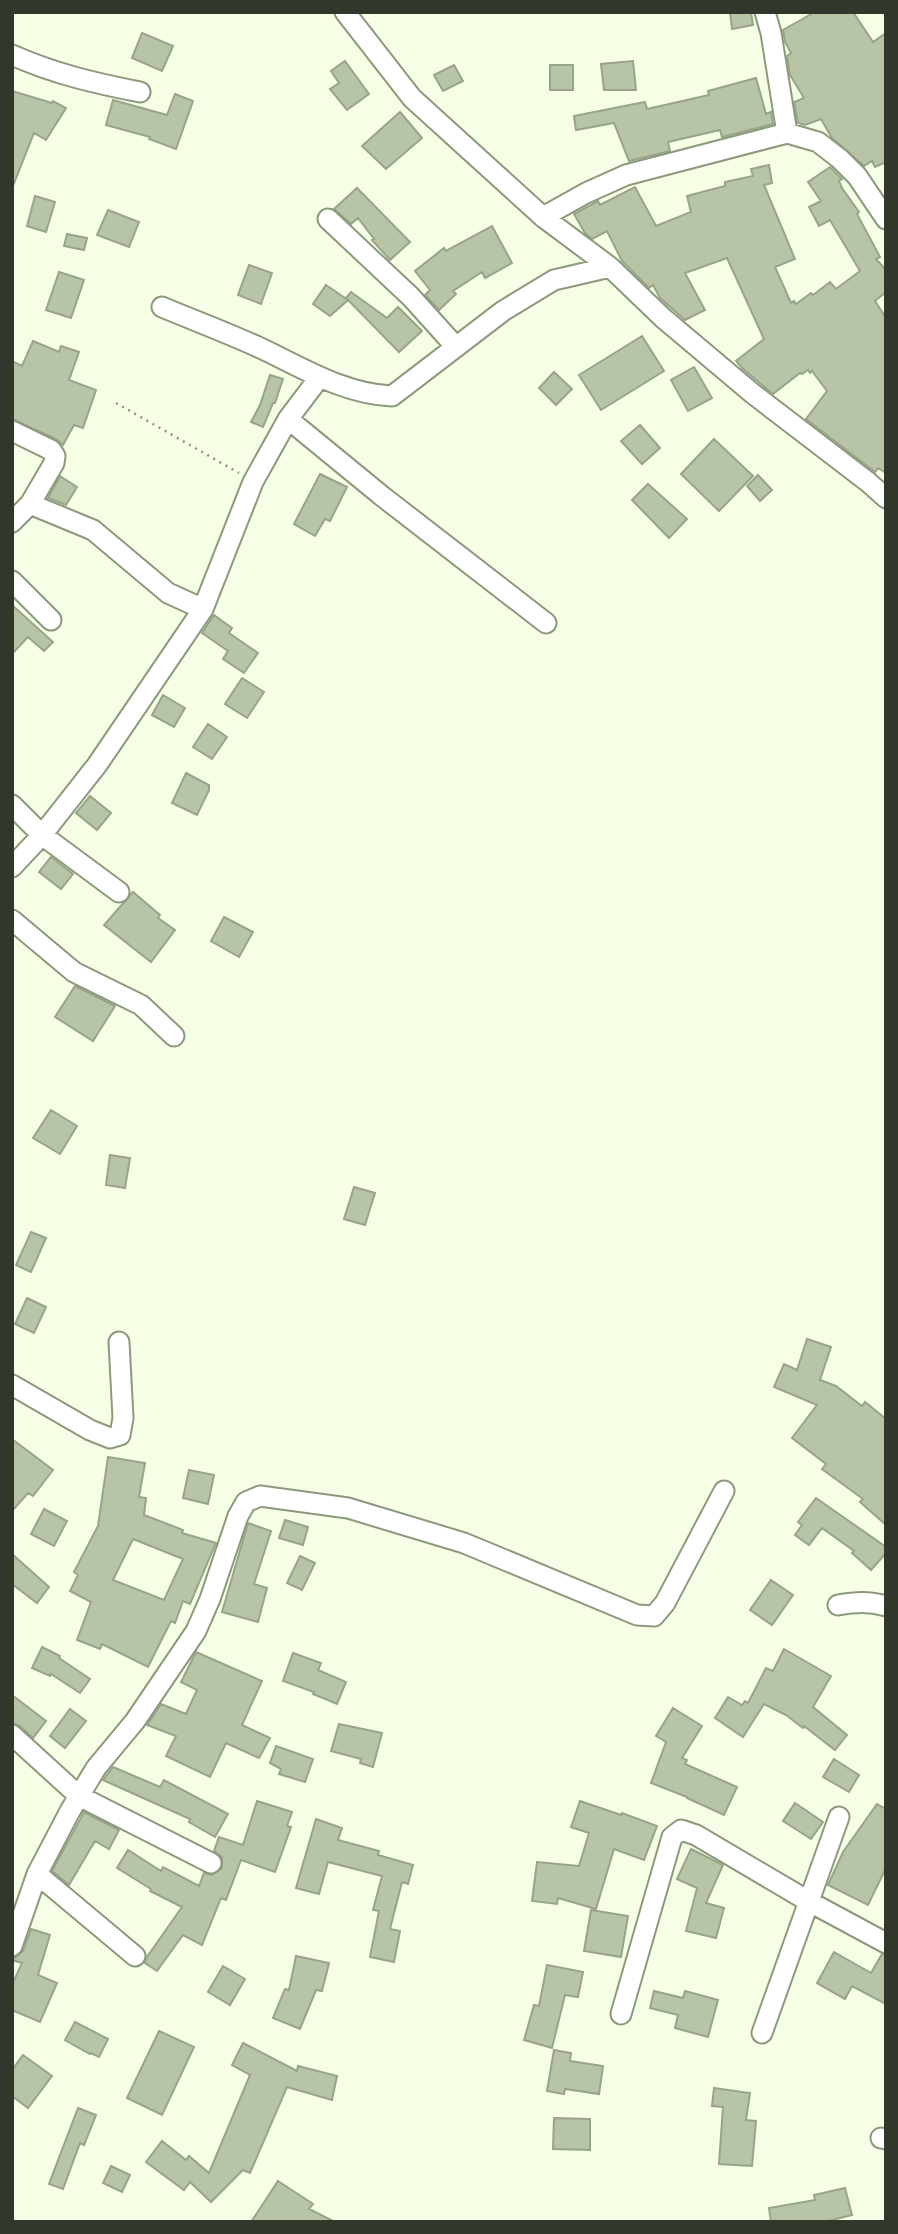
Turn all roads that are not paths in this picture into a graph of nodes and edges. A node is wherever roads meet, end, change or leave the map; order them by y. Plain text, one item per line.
1 (345, 12) edge
2 (765, 12) edge
3 (12, 55) edge
4 (140, 92) dead end
5 (787, 133) junction
6 (543, 217) junction
7 (328, 219) dead end
8 (886, 219) edge
9 (610, 267) junction
10 (162, 307) dead end
11 (456, 347) junction
12 (319, 378) junction
13 (288, 419) junction
14 (12, 431) edge
15 (886, 498) edge
16 (30, 504) junction
17 (12, 522) edge
18 (12, 581) edge
19 (203, 609) junction
20 (51, 620) dead end
21 (546, 623) dead end
22 (12, 805) edge
23 (42, 835) junction
24 (12, 867) edge
25 (119, 892) dead end
26 (12, 920) edge
27 (174, 1036) dead end
28 (119, 1342) dead end
29 (12, 1385) edge
30 (724, 1491) dead end
31 (838, 1605) dead end
32 (886, 1606) edge
33 (12, 1735) edge
34 (79, 1796) junction
35 (839, 1817) dead end
36 (211, 1863) dead end
37 (37, 1874) junction
38 (808, 1901) junction
39 (886, 1942) edge
40 (12, 1946) edge
41 (135, 1956) dead end
42 (621, 2014) dead end
43 (762, 2033) dead end

1 - 6 street
2 - 5 street
3 - 4 street
5 - 6 street
5 - 8 street
6 - 9 street
7 - 11 street
9 - 11 street
9 - 15 street
10 - 12 street
11 - 12 street
12 - 13 street
13 - 19 street
13 - 21 street
14 - 16 street
16 - 17 street
16 - 19 street
18 - 20 street
19 - 23 street
22 - 23 street
23 - 24 street
23 - 25 street
26 - 27 street
28 - 29 street
30 - 34 street
31 - 32 street
33 - 34 street
34 - 36 street
34 - 37 street
35 - 38 street
37 - 40 street
37 - 41 street
38 - 39 street
38 - 42 street
38 - 43 street

